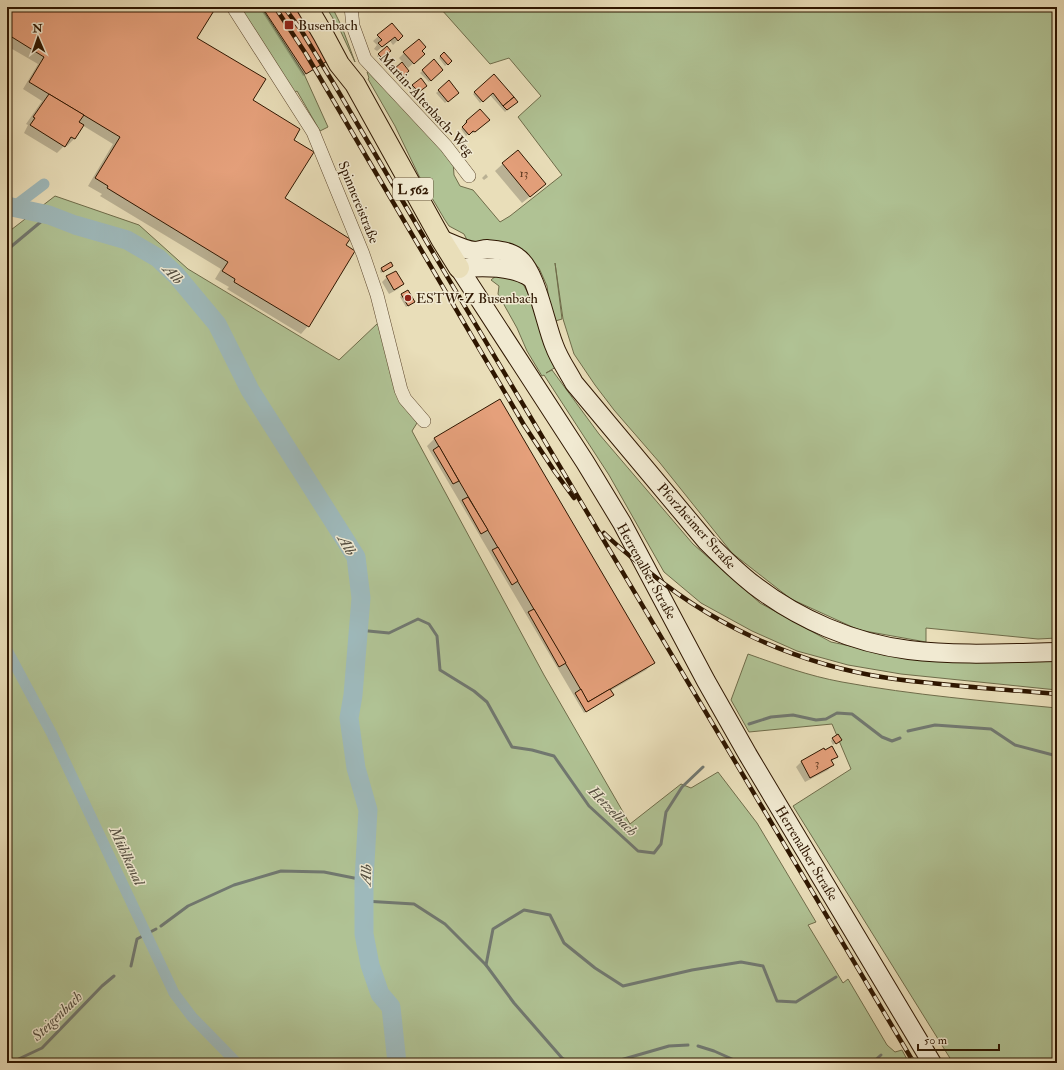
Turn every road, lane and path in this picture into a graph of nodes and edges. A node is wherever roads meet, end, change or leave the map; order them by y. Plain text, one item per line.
1 (233, 7) edge
2 (307, 7) edge
3 (320, 7) edge
4 (351, 7) edge
5 (354, 84) junction
6 (469, 176) dead end
7 (441, 239) junction
8 (475, 251) junction
9 (459, 268) junction
10 (495, 268) junction
11 (531, 278) junction
12 (485, 310) junction
13 (424, 422) dead end
14 (1057, 652) edge
15 (932, 1063) edge

1 - 13 street, Spinnereistraße
2 - 5 main road, Herrenalber Straße / L 562
3 - 5 main road, Herrenalber Straße / L 562
4 - 6 street, Martin-Altenbach-Weg
5 - 7 main road, Herrenalber Straße / L 562
7 - 8 main road
7 - 9 main road, Herrenalber Straße / L 562
8 - 9 main road
8 - 11 main road, Pforzheimer Straße
9 - 10 main road
9 - 12 main road, Herrenalber Straße
10 - 11 main road
10 - 12 main road
11 - 14 main road, Pforzheimer Straße
12 - 15 main road, Herrenalber Straße

